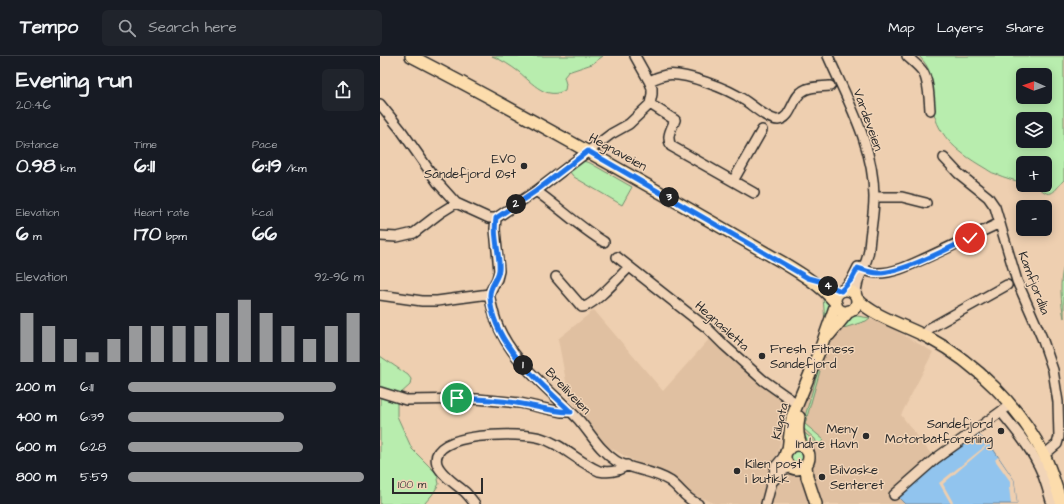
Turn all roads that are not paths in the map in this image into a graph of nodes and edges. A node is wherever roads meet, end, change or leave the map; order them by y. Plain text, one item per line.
1 (411, 56) edge
2 (635, 56) edge
3 (828, 56) edge
4 (907, 56) edge
5 (649, 81) junction
6 (830, 86) dead end
7 (380, 104) edge
8 (650, 104) junction
9 (930, 110) dead end
10 (762, 130) dead end
11 (588, 151) junction
12 (944, 158) dead end
13 (733, 181) junction
14 (536, 191) junction
15 (754, 193) dead end
16 (874, 197) junction
17 (456, 203) junction
18 (926, 203) dead end
19 (496, 218) junction
20 (1000, 223) junction
21 (380, 236) edge
22 (604, 242) dead end
23 (617, 257) dead end
24 (629, 267) junction
25 (860, 269) junction
26 (556, 277) dead end
27 (808, 278) junction
28 (1007, 285) dead end
29 (842, 291) junction
30 (490, 294) junction
31 (380, 295) edge
32 (856, 297) junction
33 (836, 303) junction
34 (850, 311) junction
35 (893, 322) junction
36 (924, 335) junction
37 (821, 347) junction
38 (810, 376) junction
39 (380, 392) edge
40 (797, 404) junction
41 (1005, 409) junction
42 (571, 412) junction
43 (802, 446) junction
44 (787, 452) junction
45 (1044, 455) junction
46 (627, 465) junction
47 (798, 467) junction
48 (771, 482) junction
49 (894, 495) dead end
50 (475, 504) edge
51 (698, 504) edge
52 (766, 504) edge
53 (816, 504) edge
54 (1052, 504) edge
55 (1062, 504) edge

1 - 11 main road, Hegnaveien
2 - 5 street
3 - 16 street, Vardeveien
4 - 9 street
5 - 6 street
5 - 8 street
7 - 17 street
8 - 11 street
8 - 13 street
10 - 13 street
11 - 14 street
11 - 27 main road, Hegnaveien
12 - 20 street, Kamfjordlia
13 - 15 street
14 - 19 street
14 - 22 street
16 - 18 street
16 - 25 street, Vardeveien
17 - 19 street
17 - 21 street
19 - 30 street
20 - 25 street
20 - 45 street, Kamfjordlia
23 - 24 street, Hegnasletta
24 - 26 street
24 - 40 street, Hegnasletta
25 - 29 street, Vardeveien
25 - 32 street, Vardeveien
27 - 29 main road, Hegnaveien
27 - 33 main road, Hegnaveien
28 - 36 street
29 - 32 main road
29 - 33 main road
30 - 31 street
30 - 42 street, Breiliveien
32 - 34 main road
32 - 35 main road
33 - 34 main road
33 - 37 main road, Kilgata
34 - 35 main road
34 - 37 main road, Kilgata
35 - 36 main road
36 - 41 main road
37 - 38 main road, Kilgata
38 - 40 main road, Kilgata
38 - 43 main road, Kilgata
39 - 42 street
40 - 44 main road, Kilgata
41 - 45 main road
41 - 49 street
41 - 54 street
42 - 46 street, Breiliveien
43 - 44 main road
43 - 47 main road
44 - 47 main road
44 - 48 street
45 - 55 main road
46 - 50 street
46 - 51 street, Breiliveien
47 - 48 street
47 - 53 main road
48 - 52 street

